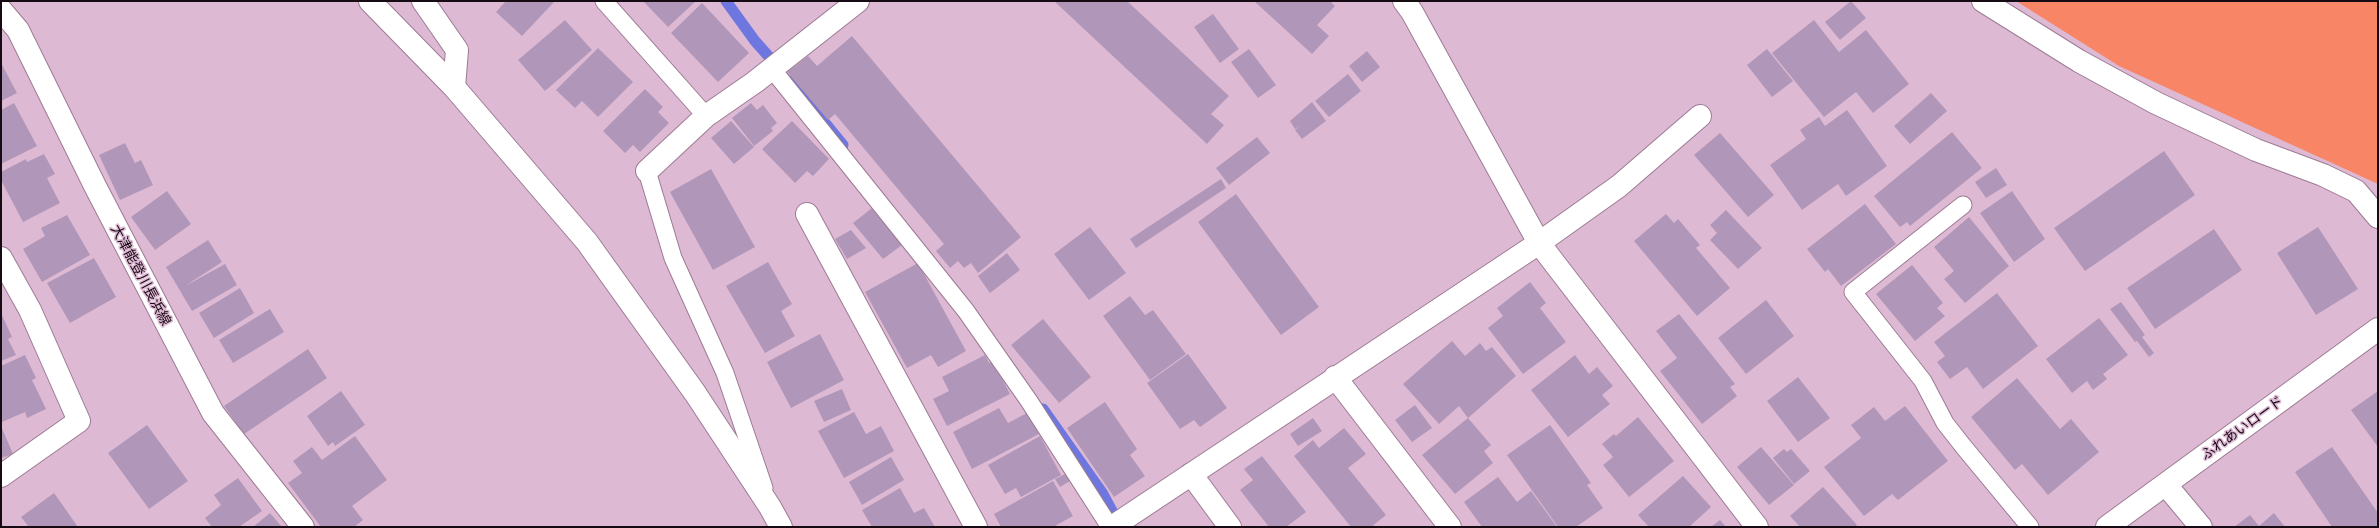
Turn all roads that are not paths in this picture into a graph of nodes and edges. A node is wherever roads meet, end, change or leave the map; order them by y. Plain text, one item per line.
1 (370, 1) edge
2 (423, 1) edge
3 (604, 1) edge
4 (858, 1) edge
5 (1404, 1) edge
6 (1983, 1) edge
7 (1, 10) edge
8 (772, 69) junction
9 (454, 87) junction
10 (706, 116) junction
11 (1700, 116) dead end
12 (646, 171) joint
13 (1963, 205) dead end
14 (806, 214) dead end
15 (2378, 216) edge
16 (1539, 243) junction
17 (1, 258) edge
18 (2378, 329) edge
19 (1335, 377) junction
20 (1192, 474) junction
21 (1, 476) edge
22 (2166, 485) junction
23 (770, 507) junction
24 (303, 527) edge
25 (780, 527) edge
26 (976, 527) edge
27 (1111, 527) edge
28 (1230, 527) edge
29 (1450, 527) edge
30 (1757, 527) edge
31 (2030, 527) edge
32 (2107, 527) edge
33 (2201, 527) edge

1 - 9 street
2 - 9 street
3 - 10 lane
4 - 8 street
5 - 16 street
6 - 15 street
7 - 24 street, 大津能登川長浜線
8 - 10 street
8 - 27 lane
9 - 23 street
10 - 12 street
11 - 16 street
12 - 23 lane
13 - 31 lane
14 - 26 street
16 - 19 street
16 - 30 street
17 - 21 street
18 - 22 street, ふれあいロード
19 - 20 street
19 - 29 street
20 - 27 street
20 - 28 street
22 - 32 street, ふれあいロード
22 - 33 street
23 - 25 street

